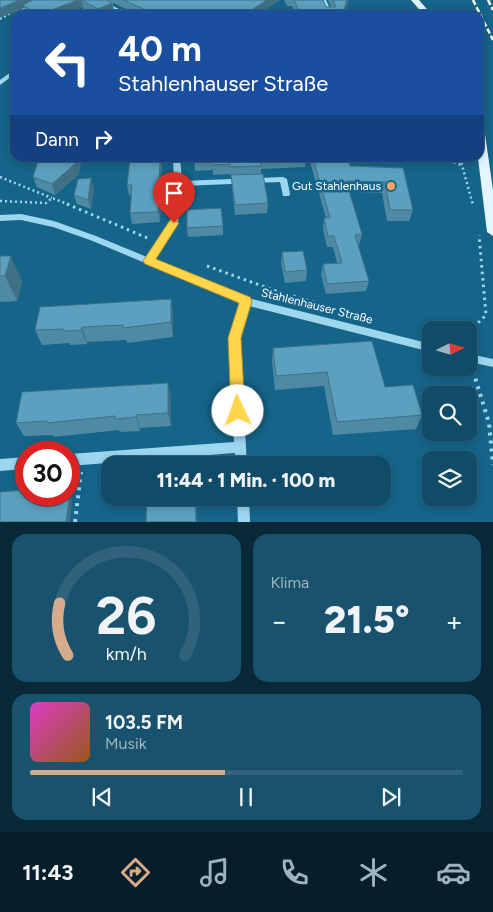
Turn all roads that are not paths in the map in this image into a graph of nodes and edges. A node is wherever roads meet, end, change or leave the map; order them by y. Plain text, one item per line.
1 (43, 0) edge
2 (98, 0) edge
3 (415, 0) edge
4 (26, 10) edge
5 (117, 10) edge
6 (424, 10) edge
7 (10, 75) edge
8 (0, 83) edge
9 (176, 162) edge
10 (484, 162) edge
11 (178, 184) junction
12 (286, 194) dead end
13 (0, 218) edge
14 (493, 232) edge
15 (149, 261) junction
16 (246, 301) junction
17 (422, 346) edge
18 (478, 363) edge
19 (493, 363) edge
20 (240, 447) junction
21 (240, 456) edge
22 (80, 459) edge
23 (15, 464) edge
24 (0, 465) edge
25 (243, 506) edge
26 (244, 522) edge

1 - 4 street
2 - 5 street
3 - 6 main road
7 - 8 street
9 - 11 street
10 - 14 main road
11 - 12 street
11 - 15 street
13 - 15 street, Stahlenhauser Straße
15 - 16 street, Stahlenhauser Straße
16 - 17 street, Stahlenhauser Straße
16 - 20 street
18 - 19 street
20 - 21 street
20 - 22 street
23 - 24 street
25 - 26 street

